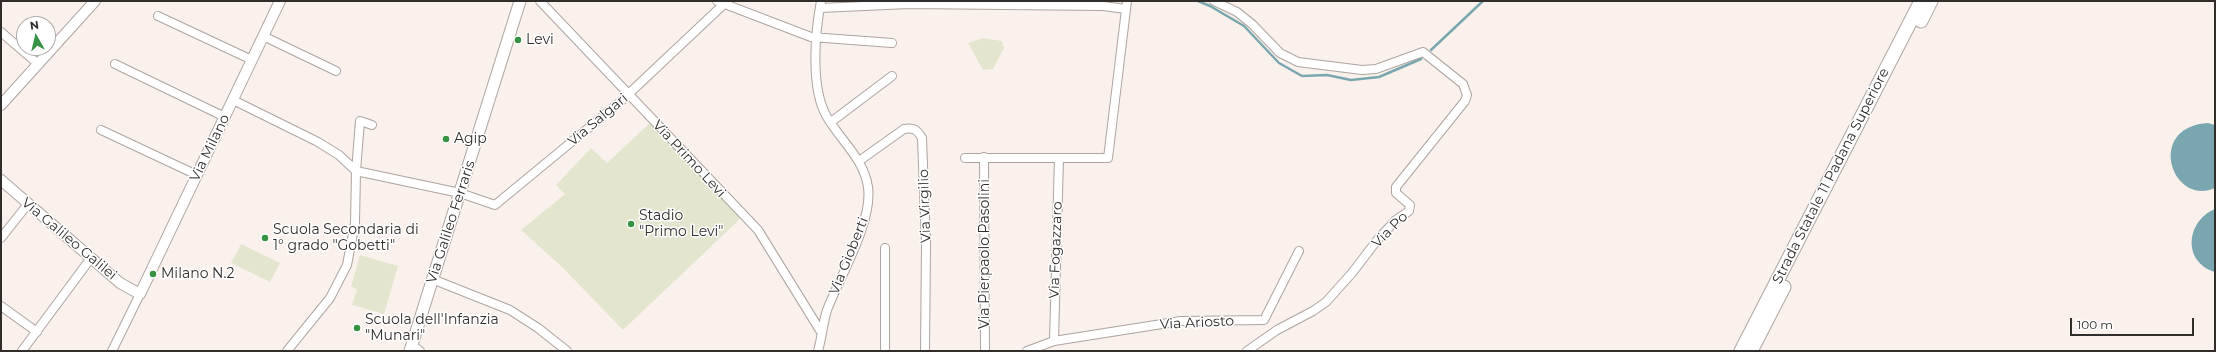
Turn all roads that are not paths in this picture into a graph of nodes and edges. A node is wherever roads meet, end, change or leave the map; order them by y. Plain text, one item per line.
1 (95, 1) edge
2 (280, 1) edge
3 (520, 1) edge
4 (540, 1) edge
5 (1214, 1) edge
6 (1921, 1) edge
7 (1931, 1) edge
8 (720, 3) edge
9 (820, 5) edge
10 (1127, 5) edge
11 (158, 16) dead end
12 (1, 32) edge
13 (263, 36) junction
14 (816, 38) junction
15 (892, 43) dead end
16 (252, 60) junction
17 (37, 63) junction
18 (115, 64) dead end
19 (336, 71) dead end
20 (892, 76) dead end
21 (628, 95) junction
22 (233, 100) junction
23 (1, 104) edge
24 (225, 117) junction
25 (831, 122) junction
26 (372, 125) dead end
27 (101, 130) dead end
28 (984, 157) junction
29 (965, 158) dead end
30 (1059, 158) junction
31 (859, 160) junction
32 (356, 172) junction
33 (197, 175) junction
34 (1, 180) edge
35 (460, 193) junction
36 (28, 204) junction
37 (1, 238) edge
38 (885, 248) dead end
39 (1299, 251) dead end
40 (91, 258) junction
41 (432, 279) junction
42 (140, 294) junction
43 (1, 306) edge
44 (37, 332) junction
45 (821, 332) junction
46 (1054, 341) junction
47 (414, 349) edge
48 (22, 351) edge
49 (112, 351) edge
50 (287, 351) edge
51 (567, 351) edge
52 (818, 351) edge
53 (885, 351) edge
54 (926, 351) edge
55 (985, 351) edge
56 (1027, 351) edge
57 (1247, 351) edge
58 (1741, 351) edge
59 (1751, 351) edge

1 - 17 street
2 - 13 street, Via Milano
3 - 35 main road, Via Galileo Ferraris
4 - 21 street, Via Primo Levi
5 - 57 street, Via Po
6 - 58 highway, Strada Statale 11 Padana Superiore
7 - 59 highway, Strada Statale 11 Padana Superiore
8 - 14 street
8 - 21 street, Via Salgari
9 - 10 street
9 - 14 street, Via Gioberti
10 - 30 street
11 - 16 street
12 - 17 street
13 - 16 street, Via Milano
13 - 19 street
14 - 15 street
14 - 25 street, Via Gioberti
16 - 22 street, Via Milano
17 - 23 street
18 - 24 street
20 - 25 street
21 - 35 street, Via Salgari
21 - 45 street, Via Primo Levi
22 - 24 street, Via Milano
22 - 32 street
24 - 33 street, Via Milano
25 - 31 street, Via Gioberti
26 - 32 street
27 - 33 street
28 - 29 street
28 - 30 street
28 - 55 street, Via Pierpaolo Pasolini
30 - 46 street, Via Fogazzaro
31 - 45 street, Via Gioberti
31 - 54 street, Via Virgilio
32 - 35 street
32 - 50 street
33 - 42 street, Via Milano
34 - 36 street, Via Galileo Galilei
35 - 41 main road, Via Galileo Ferraris
36 - 37 street
36 - 40 street, Via Galileo Galilei
38 - 53 street
39 - 46 street, Via Ariosto
40 - 42 street, Via Galileo Galilei
40 - 44 street
41 - 47 main road, Via Galileo Ferraris
41 - 51 street
42 - 49 street
43 - 44 street
44 - 48 street
45 - 52 street, Via Gioberti
46 - 56 street

